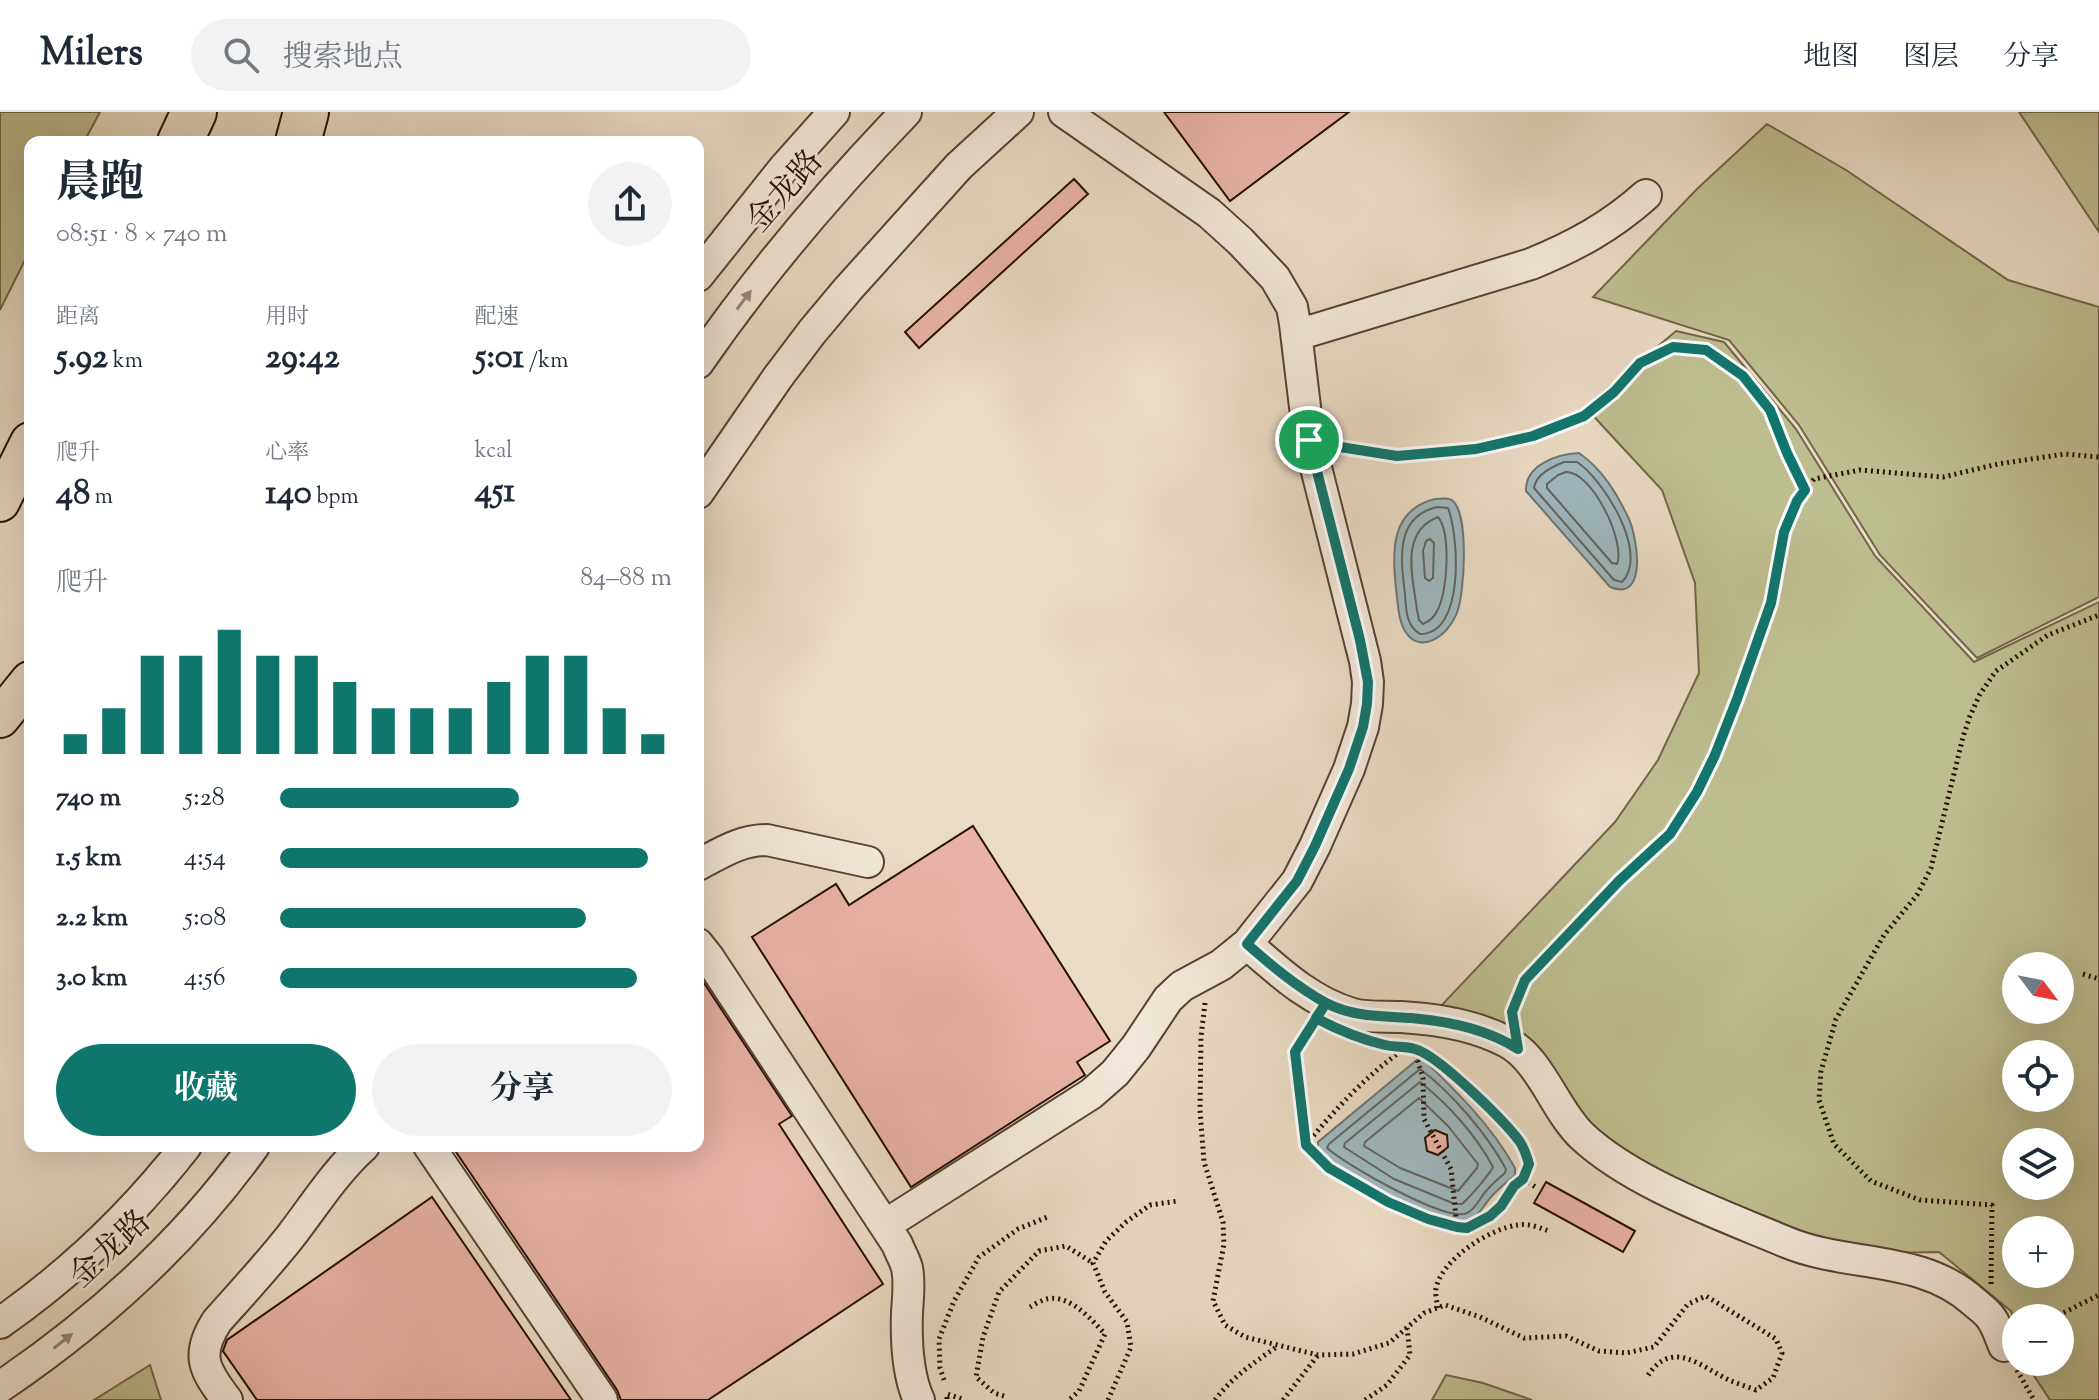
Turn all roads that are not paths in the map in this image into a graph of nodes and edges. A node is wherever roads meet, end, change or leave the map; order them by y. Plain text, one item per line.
1 (194, 112) edge
2 (306, 112) edge
3 (834, 112) edge
4 (906, 112) edge
5 (1018, 112) edge
6 (1064, 112) edge
7 (183, 136) edge
8 (300, 136) edge
9 (1646, 195) dead end
10 (704, 268) edge
11 (1297, 335) junction
12 (704, 355) edge
13 (24, 454) edge
14 (704, 484) edge
15 (0, 502) edge
16 (24, 688) edge
17 (0, 718) edge
18 (704, 862) edge
19 (868, 862) dead end
20 (1247, 944) junction
21 (704, 952) edge
22 (181, 1152) edge
23 (249, 1152) edge
24 (358, 1152) edge
25 (433, 1152) edge
26 (885, 1225) junction
27 (0, 1323) edge
28 (2002, 1342) edge
29 (0, 1387) edge
30 (938, 1398) edge
31 (227, 1400) edge
32 (602, 1400) edge

1 - 7 highway
2 - 8 highway
3 - 10 street, 金龙路
12 -> 4 street, 金龙路
5 - 14 street
6 - 11 street
9 - 11 street
11 - 20 street
13 - 15 main road
16 - 17 main road
18 - 19 street
20 - 26 street
20 - 28 street
21 - 26 street
22 - 27 street, 金龙路
29 -> 23 street, 金龙路
24 - 31 street
25 - 32 street
26 - 30 street

